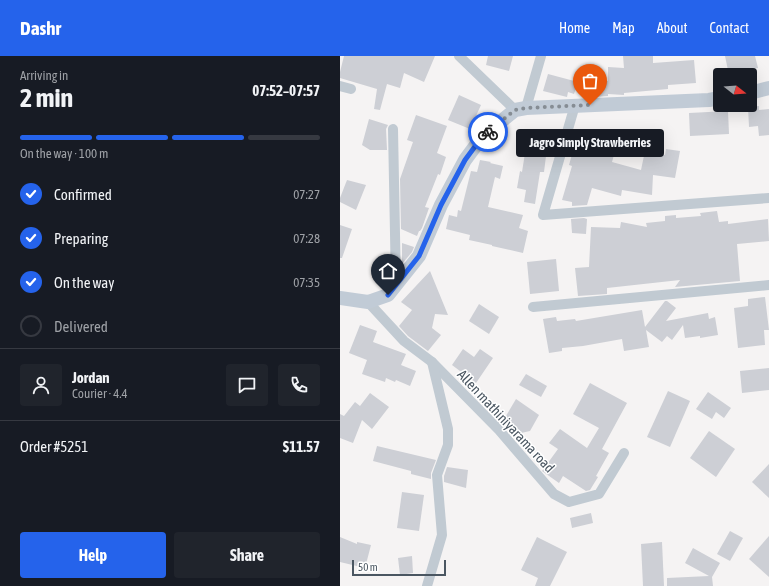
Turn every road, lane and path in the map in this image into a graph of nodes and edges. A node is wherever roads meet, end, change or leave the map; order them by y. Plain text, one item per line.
1 (460, 56) edge
2 (542, 56) edge
3 (340, 86) edge
4 (769, 88) edge
5 (351, 89) dead end
6 (757, 91) edge
7 (713, 99) edge
8 (575, 105) junction
9 (520, 109) junction
10 (393, 129) dead end
11 (769, 198) edge
12 (769, 285) edge
13 (396, 286) junction
14 (340, 298) edge
15 (368, 302) junction
16 (533, 307) dead end
17 (432, 362) junction
18 (624, 453) dead end
19 (428, 586) edge

1 - 9 street
2 - 9 street
3 - 5 street
4 - 6 main road
7 - 8 main road
8 - 9 main road
8 - 11 street
9 - 13 main road
10 - 13 street
12 - 16 street
13 - 15 main road
14 - 15 main road
15 - 17 street, Allen mathiniyarama road
17 - 18 street, Allen mathiniyarama road
17 - 19 street

